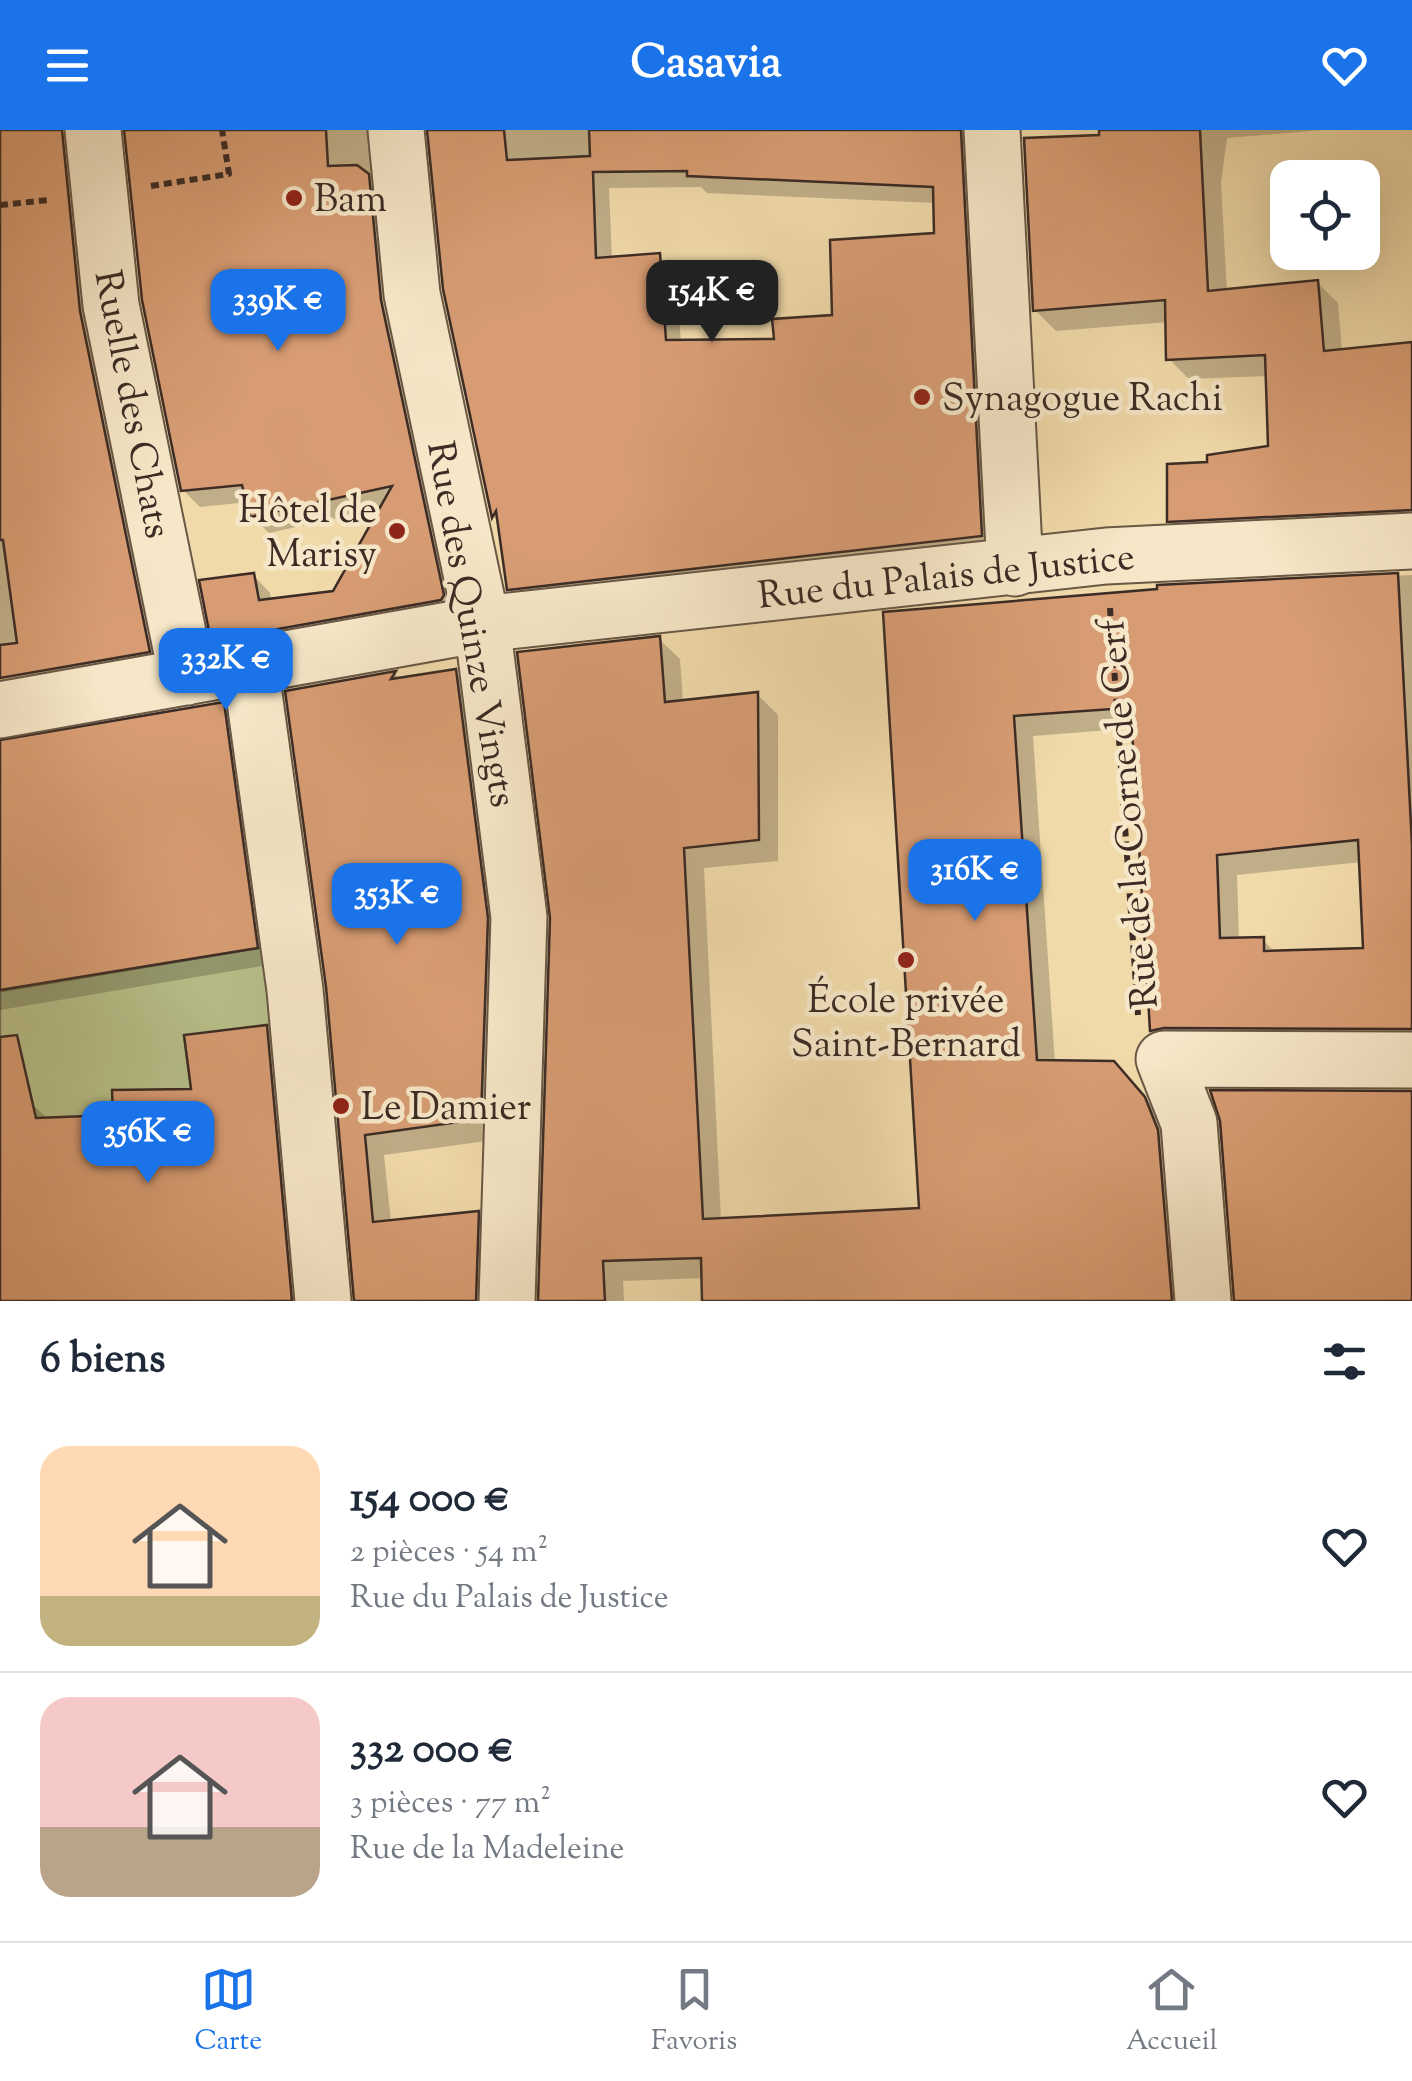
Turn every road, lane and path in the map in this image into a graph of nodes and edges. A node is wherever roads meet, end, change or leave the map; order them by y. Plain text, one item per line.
1 (93, 130) edge
2 (222, 130) edge
3 (396, 130) edge
4 (992, 130) edge
5 (100, 194) junction
6 (1412, 541) edge
7 (1106, 556) junction
8 (1015, 568) junction
9 (482, 624) junction
10 (250, 665) junction
11 (187, 676) junction
12 (0, 710) edge
13 (1164, 1060) junction
14 (1412, 1060) edge
15 (323, 1301) edge
16 (507, 1301) edge
17 (1203, 1301) edge

1 - 5 street, Ruelle des Chats
2 - 5 path
3 - 9 street, Rue des Quinze Vingts
4 - 8 street
5 - 11 street, Ruelle des Chats
6 - 7 street, Rue du Palais de Justice
7 - 8 street, Rue du Palais de Justice
7 - 13 path, Rue de la Corne de Cerf
8 - 9 street, Rue du Palais de Justice
9 - 10 street, Rue du Palais de Justice
9 - 16 street, Rue des Quinze Vingts
10 - 11 street, Rue du Palais de Justice
10 - 15 street
11 - 12 street, Rue du Palais de Justice
13 - 14 street
13 - 17 street, Rue de la Corne de Cerf

